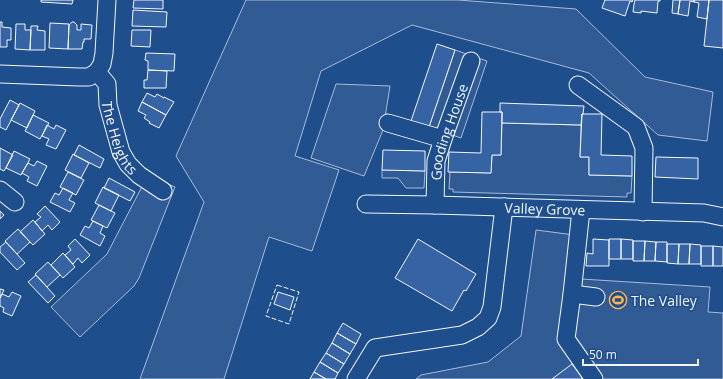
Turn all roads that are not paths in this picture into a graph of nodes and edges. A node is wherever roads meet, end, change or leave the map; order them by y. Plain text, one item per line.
1 (107, 0) edge
2 (471, 61) dead end
3 (97, 72) junction
4 (0, 74) edge
5 (578, 85) dead end
6 (388, 123) dead end
7 (443, 139) junction
8 (0, 190) edge
9 (163, 191) dead end
10 (15, 202) dead end
11 (366, 204) dead end
12 (435, 205) junction
13 (504, 207) junction
14 (581, 210) junction
15 (643, 212) junction
16 (723, 217) edge
17 (572, 294) junction
18 (596, 297) dead end
19 (356, 379) edge
20 (594, 379) edge

1 - 3 street
2 - 7 street, Gooding House
3 - 4 street
3 - 9 street, The Heights
5 - 15 street
6 - 7 street
7 - 12 street, Gooding House
8 - 10 street
11 - 12 street, Valley Grove
12 - 13 street, Valley Grove
13 - 14 street, Valley Grove
13 - 19 street
14 - 15 street, Valley Grove
14 - 17 street
15 - 16 street, Valley Grove
17 - 18 street
17 - 20 street

